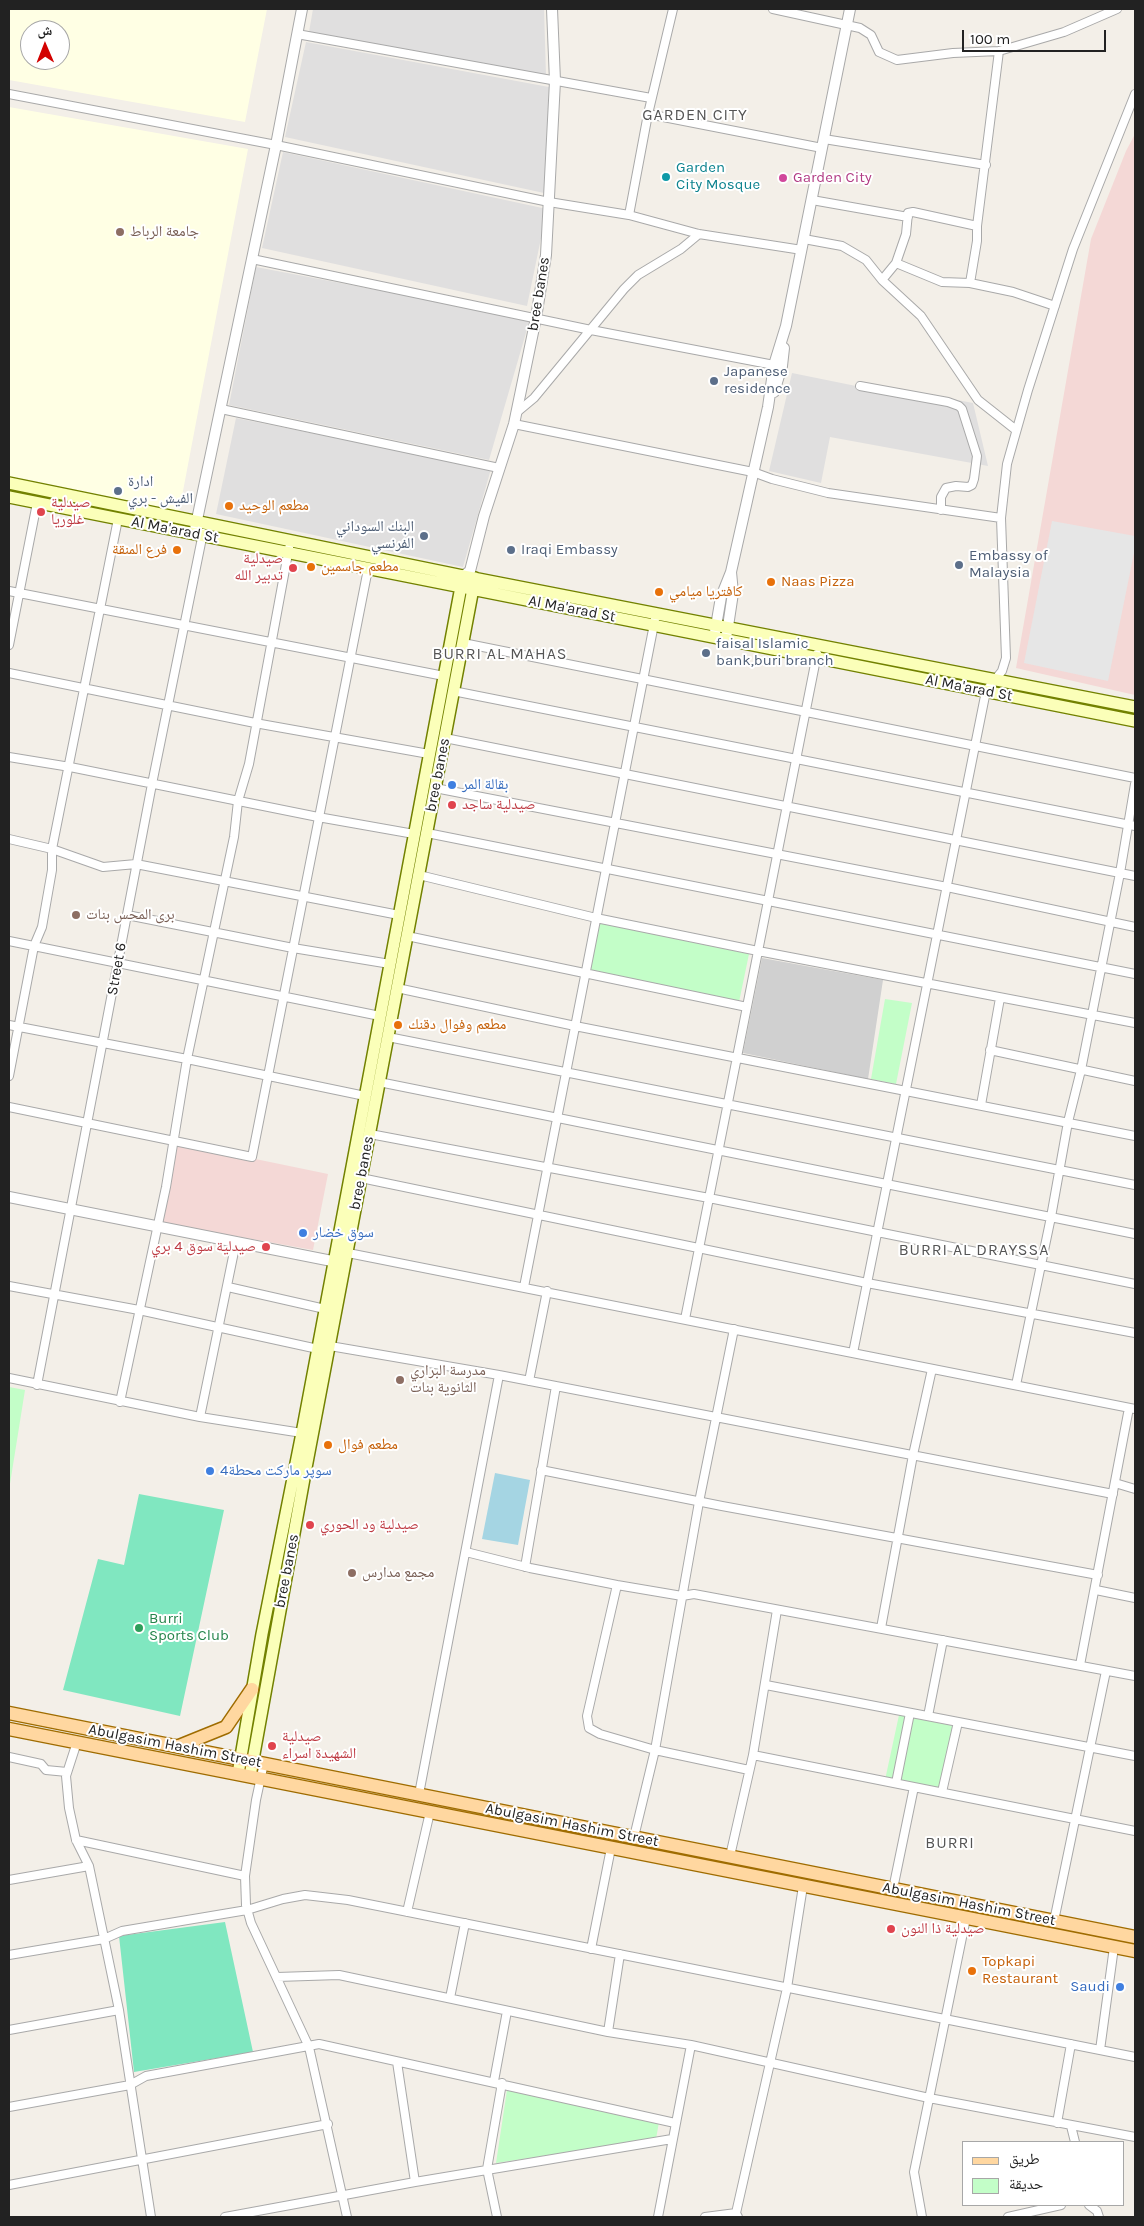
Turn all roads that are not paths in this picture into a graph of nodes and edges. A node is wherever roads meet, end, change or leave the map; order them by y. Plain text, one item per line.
1 (302, 9) edge
2 (552, 9) edge
3 (673, 9) edge
4 (773, 9) edge
5 (850, 9) edge
6 (1117, 9) edge
7 (847, 25) junction
8 (297, 34) junction
9 (999, 51) junction
10 (555, 81) junction
11 (9, 94) edge
12 (1135, 94) edge
13 (651, 98) junction
14 (648, 114) junction
15 (823, 143) junction
16 (276, 145) junction
17 (986, 166) junction
18 (812, 200) junction
19 (549, 202) junction
20 (629, 215) junction
21 (908, 217) junction
22 (977, 226) junction
23 (699, 234) junction
24 (803, 245) junction
25 (252, 259) junction
26 (896, 264) junction
27 (882, 280) junction
28 (970, 283) junction
29 (1056, 306) junction
30 (536, 318) junction
31 (786, 326) junction
32 (591, 330) junction
33 (774, 365) junction
34 (860, 386) dead end
35 (768, 407) junction
36 (220, 409) junction
37 (515, 418) junction
38 (1016, 430) junction
39 (499, 468) junction
40 (754, 472) junction
41 (9, 484) edge
42 (9, 497) edge
43 (37, 502) junction
44 (940, 510) junction
45 (1001, 518) junction
46 (118, 519) junction
47 (201, 523) junction
48 (198, 535) junction
49 (290, 541) junction
50 (288, 553) junction
51 (368, 569) junction
52 (468, 581) junction
53 (9, 591) edge
54 (19, 593) junction
55 (100, 609) junction
56 (656, 614) junction
57 (184, 626) junction
58 (653, 626) junction
59 (722, 626) junction
60 (720, 639) junction
61 (270, 643) junction
62 (462, 643) junction
63 (819, 645) junction
64 (9, 646) edge
65 (351, 658) junction
66 (816, 658) junction
67 (9, 673) edge
68 (444, 676) junction
69 (996, 680) junction
70 (643, 681) junction
71 (84, 689) junction
72 (986, 691) junction
73 (453, 692) junction
74 (169, 706) junction
75 (1135, 706) edge
76 (806, 711) junction
77 (1135, 721) edge
78 (255, 723) junction
79 (634, 726) junction
80 (335, 737) junction
81 (444, 738) junction
82 (976, 745) junction
83 (429, 754) junction
84 (9, 757) edge
85 (796, 759) junction
86 (70, 767) junction
87 (624, 774) junction
88 (1135, 778) edge
89 (152, 784) junction
90 (1135, 784) edge
91 (435, 788) junction
92 (966, 793) junction
93 (238, 801) junction
94 (787, 806) junction
95 (318, 817) junction
96 (615, 824) junction
97 (1132, 825) edge
98 (427, 833) junction
99 (414, 834) junction
100 (9, 839) edge
101 (956, 841) junction
102 (52, 848) junction
103 (777, 853) junction
104 (136, 864) junction
105 (606, 868) junction
106 (1120, 872) junction
107 (419, 875) junction
108 (1135, 876) edge
109 (224, 880) junction
110 (947, 887) junction
111 (303, 896) junction
112 (768, 901) junction
113 (127, 915) junction
114 (399, 915) junction
115 (596, 918) junction
116 (1109, 922) junction
117 (1135, 927) edge
118 (214, 933) junction
119 (937, 935) junction
120 (407, 936) junction
121 (9, 941) edge
122 (34, 946) junction
123 (293, 948) junction
124 (758, 951) junction
125 (118, 963) junction
126 (390, 964) junction
127 (1100, 967) junction
128 (586, 972) junction
129 (1135, 974) edge
130 (204, 981) junction
131 (928, 983) junction
132 (397, 988) junction
133 (284, 996) junction
134 (1000, 998) junction
135 (747, 1007) junction
136 (1091, 1015) junction
137 (380, 1016) junction
138 (1135, 1024) edge
139 (9, 1025) edge
140 (575, 1026) junction
141 (19, 1027) junction
142 (388, 1037) junction
143 (104, 1044) junction
144 (990, 1050) junction
145 (736, 1058) junction
146 (187, 1059) junction
147 (1081, 1070) junction
148 (566, 1071) junction
149 (9, 1076) edge
150 (268, 1077) junction
151 (1135, 1081) edge
152 (379, 1082) junction
153 (906, 1091) junction
154 (365, 1096) junction
155 (727, 1104) junction
156 (981, 1105) junction
157 (9, 1107) edge
158 (557, 1119) junction
159 (1068, 1122) junction
160 (87, 1123) junction
161 (370, 1134) junction
162 (1135, 1136) edge
163 (896, 1139) junction
164 (174, 1140) junction
165 (718, 1152) junction
166 (548, 1167) junction
167 (1059, 1171) junction
168 (361, 1178) junction
169 (887, 1185) junction
170 (1135, 1185) edge
171 (9, 1197) edge
172 (709, 1198) junction
173 (70, 1209) junction
174 (538, 1214) junction
175 (1051, 1217) junction
176 (158, 1226) junction
177 (877, 1231) junction
178 (1135, 1234) edge
179 (236, 1242) junction
180 (699, 1247) junction
181 (341, 1257) junction
182 (1041, 1265) junction
183 (867, 1283) junction
184 (1135, 1284) edge
185 (9, 1286) edge
186 (228, 1287) junction
187 (524, 1287) junction
188 (546, 1291) junction
189 (54, 1293) junction
190 (325, 1309) junction
191 (139, 1310) junction
192 (1030, 1314) junction
193 (684, 1319) junction
194 (219, 1327) junction
195 (734, 1329) junction
196 (1135, 1333) edge
197 (330, 1346) junction
198 (318, 1349) junction
199 (853, 1353) junction
200 (932, 1368) junction
201 (499, 1375) junction
202 (9, 1378) edge
203 (529, 1381) junction
204 (37, 1385) junction
205 (1016, 1385) junction
206 (556, 1386) junction
207 (120, 1402) junction
208 (1132, 1409) edge
209 (200, 1417) junction
210 (716, 1417) junction
211 (302, 1434) junction
212 (913, 1455) junction
213 (542, 1470) junction
214 (1115, 1483) junction
215 (1135, 1489) edge
216 (1113, 1494) junction
217 (699, 1502) junction
218 (898, 1537) junction
219 (466, 1552) junction
220 (525, 1566) junction
221 (1098, 1575) junction
222 (617, 1585) junction
223 (1096, 1590) junction
224 (682, 1596) junction
225 (1135, 1598) edge
226 (777, 1610) junction
227 (881, 1628) junction
228 (943, 1640) junction
229 (1080, 1665) junction
230 (1106, 1671) junction
231 (1135, 1676) edge
232 (766, 1685) junction
233 (252, 1689) junction
234 (9, 1713) edge
235 (910, 1713) junction
236 (928, 1716) junction
237 (958, 1722) junction
238 (9, 1729) edge
239 (77, 1742) junction
240 (179, 1746) junction
241 (1090, 1748) junction
242 (655, 1750) junction
243 (753, 1755) junction
244 (1135, 1756) edge
245 (9, 1757) edge
246 (252, 1761) junction
247 (749, 1770) junction
248 (67, 1772) junction
249 (250, 1776) junction
250 (896, 1783) junction
251 (914, 1787) junction
252 (942, 1792) junction
253 (419, 1794) junction
254 (430, 1812) junction
255 (1075, 1819) junction
256 (1135, 1831) edge
257 (634, 1837) junction
258 (76, 1840) junction
259 (612, 1848) junction
260 (730, 1856) junction
261 (89, 1866) junction
262 (245, 1876) junction
263 (9, 1880) edge
264 (803, 1886) junction
265 (893, 1889) junction
266 (247, 1910) junction
267 (407, 1912) junction
268 (966, 1918) junction
269 (1054, 1921) junction
270 (465, 1923) junction
271 (1135, 1937) edge
272 (104, 1939) junction
273 (1114, 1947) junction
274 (591, 1948) junction
275 (1135, 1951) edge
276 (620, 1954) junction
277 (9, 1955) edge
278 (277, 1978) junction
279 (787, 1988) junction
280 (450, 1998) junction
281 (118, 2010) junction
282 (508, 2011) junction
283 (945, 2019) junction
284 (9, 2030) edge
285 (608, 2032) junction
286 (1071, 2044) junction
287 (691, 2045) junction
288 (309, 2047) junction
289 (1100, 2050) junction
290 (1135, 2057) edge
291 (397, 2062) junction
292 (771, 2063) junction
293 (498, 2082) junction
294 (130, 2085) junction
295 (929, 2098) junction
296 (9, 2108) edge
297 (675, 2123) junction
298 (1057, 2123) junction
299 (328, 2124) junction
300 (1072, 2126) junction
301 (1135, 2136) edge
302 (672, 2139) junction
303 (1074, 2141) edge
304 (141, 2160) junction
305 (488, 2169) junction
306 (415, 2182) junction
307 (9, 2185) edge
308 (342, 2195) junction
309 (1057, 2206) edge
310 (1091, 2206) edge
311 (737, 2215) edge
312 (151, 2217) edge
313 (225, 2217) edge
314 (347, 2217) edge
315 (497, 2217) edge
316 (658, 2217) edge
317 (705, 2217) edge
318 (922, 2217) edge
319 (1008, 2217) edge
320 (1099, 2217) edge

1 - 8 street
2 - 10 street, bree banes
3 - 13 street
4 - 7 street
5 - 7 street
6 - 9 street
7 - 9 street
7 - 15 street
8 - 10 street
8 - 16 street
9 - 17 street
10 - 13 street
10 - 19 street, bree banes
11 - 16 street
12 - 29 street
13 - 14 street
14 - 15 street
14 - 20 street
15 - 17 street
15 - 18 street
16 - 19 street
16 - 25 street
17 - 22 street
18 - 21 street
18 - 24 street
19 - 20 street
19 - 30 street, bree banes
20 - 23 street
21 - 22 street
21 - 26 street
22 - 28 street
23 - 24 street
23 - 32 street
24 - 27 street
24 - 31 street
25 - 30 street
25 - 36 street
26 - 27 street
26 - 28 street
27 - 38 street
28 - 29 street
29 - 38 street
30 - 32 street
30 - 37 street, bree banes
31 - 33 street
31 - 35 street
32 - 33 street
32 - 37 street
33 - 35 street
34 - 44 street
35 - 40 street
36 - 39 street
36 - 47 street
37 - 39 street, bree banes
37 - 40 street
38 - 45 street
39 - 52 street, bree banes
40 - 44 street
40 - 59 street
41 - 47 main road, Al Ma'arad St
42 - 43 main road, Al Ma'arad St
43 - 46 main road, Al Ma'arad St
43 - 54 street
44 - 45 street
45 - 69 street
46 - 48 main road, Al Ma'arad St
46 - 55 street
47 - 48 street
47 - 49 main road, Al Ma'arad St
48 - 50 main road, Al Ma'arad St
48 - 57 street, Street 6
49 - 50 street
49 - 52 main road, Al Ma'arad St
50 - 51 main road, Al Ma'arad St
50 - 61 street
51 - 52 main road, Al Ma'arad St
51 - 65 street
52 - 56 main road, Al Ma'arad St
52 - 58 main road, Al Ma'arad St
52 - 62 main road, bree banes
52 - 68 main road, bree banes
53 - 54 street
54 - 55 street
54 - 64 street
55 - 57 street
55 - 71 street
56 - 58 street
56 - 59 main road, Al Ma'arad St
57 - 61 street
57 - 74 street, Street 6
58 - 60 main road, Al Ma'arad St
58 - 70 street
59 - 60 street
59 - 63 main road, Al Ma'arad St
60 - 66 main road, Al Ma'arad St
61 - 65 street
61 - 78 street
62 - 70 street
62 - 73 main road, bree banes
63 - 66 street
63 - 69 main road, Al Ma'arad St
65 - 68 street
65 - 80 street
66 - 72 main road, Al Ma'arad St
66 - 76 street
67 - 71 street
68 - 83 main road, bree banes
69 - 72 street
69 - 75 main road, Al Ma'arad St
70 - 76 street
70 - 79 street
71 - 74 street
71 - 86 street
72 - 77 main road, Al Ma'arad St
72 - 82 street
73 - 79 street
73 - 81 main road, bree banes
74 - 78 street
74 - 89 street, Street 6
76 - 82 street
76 - 85 street
78 - 80 street
78 - 93 street
79 - 85 street
79 - 87 street
80 - 83 street
80 - 95 street
81 - 87 street
81 - 91 main road, bree banes
82 - 88 street
82 - 92 street
83 - 99 main road, bree banes
84 - 86 street
85 - 92 street
85 - 94 street
86 - 89 street
86 - 102 street
87 - 94 street
87 - 96 street
89 - 93 street
89 - 104 street, Street 6
90 - 97 street
91 - 96 street
91 - 98 main road, bree banes
92 - 97 street
92 - 101 street
93 - 95 street
93 - 109 street
94 - 101 street
94 - 103 street
95 - 99 street
95 - 111 street
96 - 103 street
96 - 105 street
97 - 106 street
98 - 105 street
98 - 107 main road, bree banes
99 - 114 main road, bree banes
100 - 102 street
101 - 106 street
101 - 110 street
102 - 104 street
102 - 122 street
103 - 110 street
103 - 112 street
104 - 109 street
104 - 113 street, Street 6
105 - 112 street
105 - 115 street
106 - 108 street
106 - 116 street
107 - 115 street
107 - 120 main road, bree banes
109 - 111 street
109 - 118 street
110 - 116 street
110 - 119 street
111 - 114 street
111 - 123 street
112 - 119 street
112 - 124 street
113 - 118 street
113 - 125 street, Street 6
114 - 126 main road, bree banes
115 - 124 street
115 - 128 street
116 - 117 street
116 - 127 street
118 - 123 street
118 - 130 street
119 - 127 street
119 - 131 street
120 - 128 street
120 - 132 main road, bree banes
121 - 122 street
122 - 125 street
122 - 141 street
123 - 126 street
123 - 133 street
124 - 131 street
124 - 135 street
125 - 130 street
125 - 143 street, Street 6
126 - 137 main road, bree banes
127 - 129 street
127 - 136 street
128 - 135 street
128 - 140 street
130 - 133 street
130 - 146 street
131 - 134 street
131 - 153 street
132 - 140 street
132 - 142 main road, bree banes
133 - 137 street
133 - 150 street
134 - 136 street
134 - 144 street
135 - 145 street
136 - 138 street
136 - 147 street
137 - 154 main road, bree banes
139 - 141 street
140 - 145 street
140 - 148 street
141 - 143 street
141 - 149 street
142 - 148 street
142 - 152 main road, bree banes
143 - 146 street
143 - 160 street, Street 6
144 - 147 street
144 - 156 street
145 - 153 street
145 - 155 street
146 - 150 street
146 - 164 street
147 - 151 street
147 - 159 street
148 - 155 street
148 - 158 street
150 - 154 street
150 - 164 street
152 - 158 street
152 - 161 main road, bree banes
153 - 156 street
153 - 163 street
154 - 181 main road, bree banes
155 - 163 street
155 - 165 street
156 - 159 street
157 - 160 street
158 - 165 street
158 - 166 street
159 - 162 street
159 - 167 street
160 - 164 street
160 - 173 street, Street 6
161 - 166 street
161 - 168 main road, bree banes
163 - 167 street
163 - 169 street
164 - 176 street
165 - 169 street
165 - 172 street
166 - 172 street
166 - 174 street
167 - 170 street
167 - 175 street
168 - 174 street
168 - 181 main road, bree banes
169 - 175 street
169 - 177 street
171 - 173 street
172 - 177 street
172 - 180 street
173 - 176 street
173 - 189 street, Street 6
174 - 180 street
174 - 187 street
175 - 178 street
175 - 182 street
176 - 179 street
176 - 191 street
177 - 182 street
177 - 183 street
179 - 181 street
179 - 186 street
180 - 183 street
180 - 193 street
181 - 187 street
181 - 190 main road, bree banes
181 - 197 main road, bree banes
182 - 184 street
182 - 192 street
183 - 192 street
183 - 199 street
185 - 189 street
186 - 190 street
186 - 194 street
187 - 188 street
188 - 193 street
188 - 203 street
189 - 191 street
189 - 204 street, Street 6
190 - 198 main road, bree banes
191 - 194 street
191 - 207 street
192 - 196 street
192 - 205 street
193 - 195 street
194 - 198 street
194 - 209 street
195 - 199 street
195 - 210 street
197 - 198 street
197 - 201 street
197 - 246 main road, bree banes
198 - 211 main road, bree banes
199 - 200 street
200 - 205 street
200 - 212 street
201 - 203 street
201 - 219 street
202 - 204 street
203 - 206 street
204 - 207 street
205 - 208 street
206 - 210 street
206 - 213 street
207 - 209 street
208 - 214 street
209 - 211 street
210 - 212 street
210 - 217 street
211 - 233 main road, bree banes
212 - 216 street
212 - 218 street
213 - 217 street
213 - 220 street
214 - 215 street
214 - 216 street
216 - 221 street
217 - 218 street
217 - 224 street
218 - 221 street
218 - 227 street
219 - 220 street
219 - 253 street
220 - 222 street
221 - 223 street
222 - 224 street
222 - 242 street
223 - 225 street
223 - 229 street
224 - 226 street
224 - 242 street
226 - 227 street
226 - 232 street
227 - 228 street
228 - 229 street
228 - 236 street
229 - 230 street
230 - 231 street
230 - 241 street
232 - 235 street
232 - 243 street
233 - 240 main road
233 - 246 main road, bree banes
234 - 240 main road, Abulgasim Hashim Street
235 - 236 street
235 - 250 street
236 - 237 street
237 - 241 street
237 - 252 street
238 - 239 main road, Abulgasim Hashim Street
239 - 248 street
239 - 249 main road, Abulgasim Hashim Street
240 - 246 main road, Abulgasim Hashim Street
241 - 244 street
241 - 255 street
242 - 247 street
242 - 257 street
243 - 247 street
243 - 250 street
245 - 248 street
246 - 249 main road, bree banes
246 - 249 street
246 - 253 main road, Abulgasim Hashim Street
247 - 260 street
248 - 258 street
249 - 254 main road, Abulgasim Hashim Street
249 - 262 street
250 - 251 street
251 - 252 street
251 - 265 street
252 - 255 street
253 - 257 main road, Abulgasim Hashim Street
254 - 259 main road, Abulgasim Hashim Street
254 - 267 street
255 - 256 street
255 - 269 street
257 - 260 main road, Abulgasim Hashim Street
258 - 261 street
258 - 262 street
259 - 264 main road, Abulgasim Hashim Street
259 - 274 street
260 - 265 main road, Abulgasim Hashim Street
261 - 263 street
261 - 272 street
262 - 266 street
264 - 268 main road, Abulgasim Hashim Street
264 - 279 street
265 - 269 main road, Abulgasim Hashim Street
266 - 267 street
266 - 272 street
266 - 278 street
267 - 270 street
268 - 273 main road, Abulgasim Hashim Street
268 - 283 street
269 - 271 main road, Abulgasim Hashim Street
270 - 274 street
270 - 280 street
272 - 277 street
272 - 281 street
273 - 275 main road, Abulgasim Hashim Street
273 - 289 street
274 - 276 street
276 - 279 street
276 - 285 street
278 - 280 street
278 - 288 street
279 - 283 street
279 - 292 street
280 - 282 street
281 - 284 street
281 - 294 street
282 - 285 street
282 - 293 street
283 - 286 street
283 - 295 street
285 - 287 street
286 - 289 street
286 - 298 street
287 - 292 street
287 - 297 street
288 - 291 street
288 - 294 street
288 - 299 street
289 - 290 street
291 - 293 street
291 - 306 street
292 - 295 street
292 - 311 street
293 - 297 street
293 - 305 street
294 - 296 street
294 - 304 street
295 - 298 street
295 - 318 street
297 - 302 street
298 - 300 street
299 - 304 street
299 - 308 street
300 - 301 street
300 - 303 street
302 - 305 street
302 - 316 street
304 - 307 street
304 - 312 street
305 - 306 street
305 - 315 street
306 - 308 street
308 - 313 street
308 - 314 street
309 - 319 street
310 - 320 street
311 - 317 street

